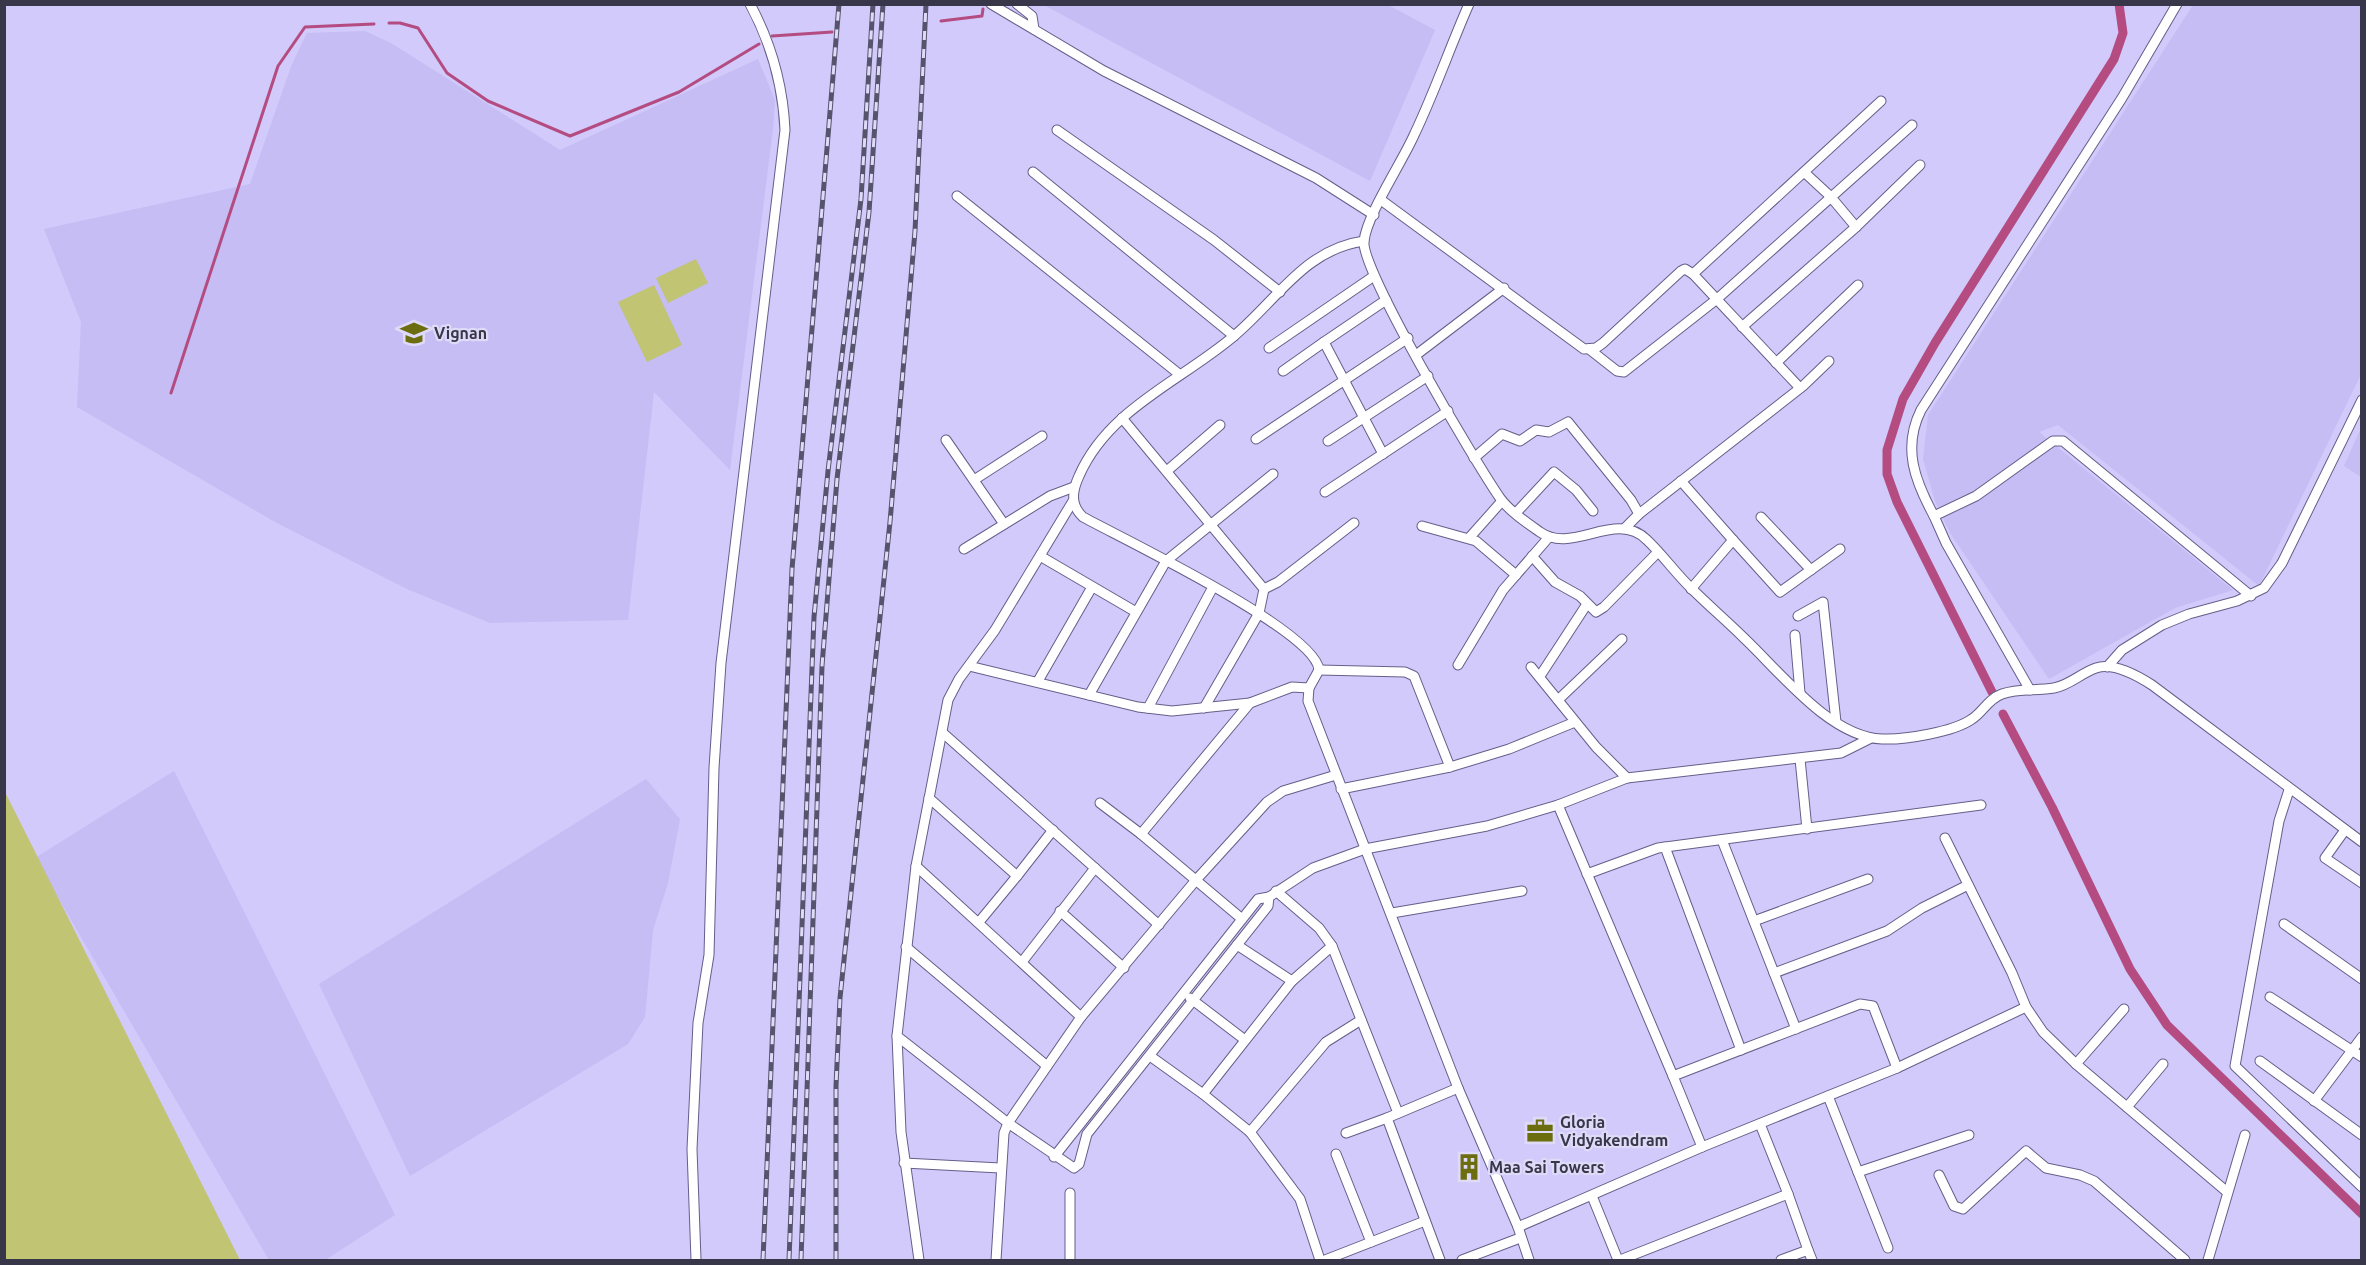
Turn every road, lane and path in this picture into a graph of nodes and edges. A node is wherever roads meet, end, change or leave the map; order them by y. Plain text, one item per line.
1 (750, 4) edge
2 (991, 4) edge
3 (1017, 4) edge
4 (1469, 4) edge
5 (2177, 4) edge
6 (1034, 29) junction
7 (1881, 101) dead end
8 (1912, 125) dead end
9 (1057, 130) dead end
10 (1920, 165) dead end
11 (1033, 172) dead end
12 (1804, 172) junction
13 (957, 196) dead end
14 (1830, 196) junction
15 (1381, 200) junction
16 (1374, 216) junction
17 (1856, 227) junction
18 (1364, 241) junction
19 (1693, 274) junction
20 (1374, 276) junction
21 (1858, 285) dead end
22 (1504, 288) junction
23 (1280, 292) junction
24 (1717, 299) junction
25 (1386, 300) junction
26 (1742, 327) junction
27 (1234, 336) junction
28 (1408, 338) junction
29 (1324, 342) junction
30 (1269, 348) dead end
31 (1589, 349) junction
32 (1416, 355) junction
33 (1829, 361) dead end
34 (1776, 363) junction
35 (1283, 370) dead end
36 (1179, 374) junction
37 (1428, 376) junction
38 (1344, 379) junction
39 (1800, 388) junction
40 (2361, 400) edge
41 (1448, 411) junction
42 (1122, 418) junction
43 (1364, 418) junction
44 (1220, 425) dead end
45 (1042, 436) dead end
46 (1256, 439) dead end
47 (946, 440) dead end
48 (1328, 441) dead end
49 (1383, 454) junction
50 (1474, 458) junction
51 (1168, 470) junction
52 (1273, 474) dead end
53 (974, 480) junction
54 (1682, 481) junction
55 (1074, 487) junction
56 (1325, 492) dead end
57 (1074, 501) junction
58 (1502, 501) junction
59 (1593, 511) dead end
60 (1515, 513) junction
61 (1639, 514) junction
62 (1934, 516) junction
63 (1761, 517) dead end
64 (1212, 523) junction
65 (1004, 524) junction
66 (1354, 524) dead end
67 (1422, 526) dead end
68 (1625, 528) junction
69 (1470, 537) junction
70 (1549, 537) junction
71 (1733, 540) junction
72 (964, 549) dead end
73 (1840, 549) dead end
74 (1658, 552) junction
75 (1040, 556) junction
76 (1532, 556) junction
77 (1166, 561) junction
78 (1811, 570) junction
79 (1516, 575) junction
80 (1092, 587) junction
81 (1213, 587) junction
82 (1264, 589) junction
83 (1691, 589) junction
84 (2251, 596) junction
85 (1587, 604) junction
86 (1137, 612) junction
87 (1259, 613) junction
88 (1798, 616) dead end
89 (1794, 635) dead end
90 (1622, 639) dead end
91 (1458, 665) dead end
92 (969, 666) junction
93 (1531, 667) dead end
94 (2107, 667) junction
95 (1320, 670) junction
96 (1539, 676) junction
97 (1038, 681) junction
98 (1309, 688) junction
99 (2030, 690) junction
100 (1800, 693) junction
101 (1089, 695) junction
102 (1557, 700) junction
103 (1250, 703) junction
104 (1148, 708) junction
105 (1204, 708) junction
106 (1575, 722) junction
107 (1836, 722) junction
108 (943, 733) junction
109 (1871, 738) junction
110 (1800, 759) junction
111 (1450, 767) junction
112 (1335, 776) junction
113 (1627, 778) junction
114 (1341, 789) junction
115 (2289, 790) junction
116 (929, 798) junction
117 (1100, 803) dead end
118 (1558, 805) junction
119 (1981, 805) dead end
120 (1807, 829) junction
121 (1053, 830) junction
122 (2345, 830) junction
123 (1141, 834) junction
124 (1945, 838) dead end
125 (1722, 840) junction
126 (2361, 842) edge
127 (1665, 847) junction
128 (1365, 849) junction
129 (916, 866) junction
130 (1095, 868) junction
131 (1587, 874) junction
132 (1017, 876) junction
133 (1868, 879) dead end
134 (1196, 880) junction
135 (2361, 884) edge
136 (1968, 885) junction
137 (1522, 891) dead end
138 (1272, 894) junction
139 (1060, 911) junction
140 (1392, 914) junction
141 (1242, 919) junction
142 (1754, 921) junction
143 (980, 922) junction
144 (2284, 924) dead end
145 (1159, 925) junction
146 (1237, 945) junction
147 (1332, 946) junction
148 (906, 947) junction
149 (1022, 962) junction
150 (1124, 968) junction
151 (1774, 973) junction
152 (2361, 979) edge
153 (1292, 981) junction
154 (1184, 993) junction
155 (2270, 997) dead end
156 (1194, 1001) junction
157 (2026, 1007) junction
158 (2124, 1009) dead end
159 (1081, 1017) junction
160 (1361, 1020) junction
161 (1796, 1029) junction
162 (897, 1036) junction
163 (2361, 1037) edge
164 (1245, 1040) junction
165 (1741, 1050) junction
166 (2351, 1050) junction
167 (1150, 1056) junction
168 (2361, 1057) edge
169 (2260, 1061) dead end
170 (2076, 1064) junction
171 (2163, 1064) dead end
172 (1047, 1066) junction
173 (1897, 1068) junction
174 (1673, 1076) junction
175 (1458, 1088) junction
176 (1203, 1094) junction
177 (1828, 1096) junction
178 (2314, 1101) junction
179 (2127, 1107) junction
180 (1398, 1113) junction
181 (1387, 1118) junction
182 (1008, 1123) junction
183 (1760, 1124) junction
184 (1250, 1132) junction
185 (1346, 1133) dead end
186 (1969, 1134) dead end
187 (2245, 1135) dead end
188 (2361, 1135) edge
189 (1702, 1147) junction
190 (1336, 1154) dead end
191 (1054, 1157) junction
192 (904, 1163) junction
193 (1000, 1168) junction
194 (1858, 1172) junction
195 (1939, 1175) dead end
196 (2361, 1187) edge
197 (2226, 1191) junction
198 (1070, 1193) dead end
199 (1788, 1194) junction
200 (1592, 1196) junction
201 (1425, 1221) junction
202 (1518, 1227) junction
203 (1520, 1238) junction
204 (1371, 1242) junction
205 (1888, 1248) dead end
206 (1808, 1250) junction
207 (696, 1260) edge
208 (919, 1260) edge
209 (996, 1260) edge
210 (1070, 1260) edge
211 (1320, 1260) edge
212 (1325, 1260) edge
213 (1440, 1260) edge
214 (1461, 1260) edge
215 (1529, 1260) edge
216 (1619, 1260) edge
217 (1781, 1260) edge
218 (1812, 1260) edge
219 (2185, 1260) edge
220 (2208, 1260) edge

1 - 207 street
2 - 6 street
3 - 6 street
4 - 15 street
5 - 62 street
6 - 16 street
7 - 12 street
8 - 14 street
9 - 23 street
10 - 17 street
11 - 27 street
12 - 14 street
12 - 19 street
13 - 36 street
14 - 17 street
14 - 24 street
15 - 16 street
15 - 22 street
16 - 18 street
17 - 26 street
18 - 20 street
18 - 23 street
19 - 24 street
19 - 31 street
20 - 25 street
20 - 30 street
21 - 34 street
22 - 31 street
22 - 32 street
23 - 27 street
24 - 26 street
24 - 31 street
25 - 28 street
25 - 29 street
26 - 34 street
27 - 36 street
28 - 32 street
28 - 38 street
29 - 35 street
29 - 38 street
32 - 37 street
33 - 39 street
34 - 39 street
36 - 42 street
37 - 41 street
37 - 43 street
38 - 43 street
38 - 46 street
39 - 54 street
40 - 84 street
41 - 49 street
41 - 50 street
42 - 51 street
42 - 55 street
43 - 48 street
43 - 49 street
44 - 51 street
45 - 53 street
47 - 53 street
49 - 56 street
50 - 58 street
50 - 61 street
51 - 64 street
52 - 64 street
53 - 65 street
54 - 61 street
54 - 71 street
55 - 57 street
55 - 65 street
57 - 75 street
57 - 77 street
58 - 60 street
58 - 69 street
59 - 60 street
60 - 70 street
61 - 68 street
62 - 84 street
62 - 99 street
63 - 78 street
64 - 77 street
64 - 82 street
65 - 72 street
66 - 82 street
67 - 69 street
68 - 70 street
68 - 74 street
69 - 79 street
70 - 76 street
71 - 78 street
71 - 83 street
73 - 78 street
74 - 83 street
74 - 85 street
75 - 80 street
75 - 92 street
76 - 79 street
76 - 85 street
77 - 81 street
77 - 86 street
79 - 91 street
80 - 86 street
80 - 97 street
81 - 87 street
81 - 104 street
82 - 87 street
83 - 100 street
84 - 94 street
85 - 96 street
86 - 101 street
87 - 95 street
87 - 105 street
88 - 107 street
89 - 100 street
90 - 102 street
92 - 97 street
92 - 108 street
93 - 96 street
94 - 99 street
94 - 115 street
95 - 98 street
95 - 111 street
96 - 102 street
97 - 101 street
98 - 103 street
98 - 112 street
99 - 109 street
100 - 107 street
101 - 104 street
102 - 106 street
103 - 105 street
103 - 123 street
104 - 105 street
106 - 111 street
106 - 113 street
107 - 109 street
108 - 116 street
108 - 121 street
109 - 110 street
110 - 113 street
110 - 120 street
111 - 114 street
112 - 114 street
112 - 134 street
113 - 118 street
114 - 128 street
115 - 122 street
115 - 196 street
116 - 129 street
116 - 132 street
117 - 123 street
118 - 128 street
118 - 131 street
119 - 120 street
120 - 125 street
121 - 130 street
121 - 132 street
122 - 126 street
122 - 135 street
123 - 134 street
124 - 136 street
125 - 127 street
125 - 142 street
127 - 131 street
127 - 165 street
128 - 138 street
128 - 140 street
129 - 143 street
129 - 148 street
130 - 139 street
130 - 145 street
131 - 174 street
132 - 143 street
133 - 142 street
134 - 141 street
134 - 145 street
136 - 151 street
136 - 157 street
137 - 140 street
138 - 141 street
138 - 146 street
138 - 147 street
139 - 149 street
139 - 150 street
140 - 175 street
141 - 154 street
142 - 151 street
143 - 149 street
144 - 152 street
145 - 150 street
146 - 153 street
146 - 156 street
147 - 153 street
147 - 160 street
148 - 162 street
148 - 172 street
149 - 159 street
150 - 159 street
151 - 161 street
153 - 164 street
154 - 156 street
154 - 191 street
155 - 166 street
156 - 164 street
156 - 167 street
157 - 170 street
157 - 173 street
158 - 170 street
159 - 172 street
160 - 180 street
160 - 184 street
161 - 165 street
161 - 173 street
162 - 182 street
162 - 192 street
163 - 166 street
164 - 176 street
165 - 174 street
166 - 168 street
166 - 178 street
167 - 176 street
167 - 191 street
169 - 178 street
170 - 179 street
171 - 179 street
172 - 182 street
173 - 177 street
174 - 189 street
175 - 180 street
175 - 202 street
176 - 184 street
177 - 183 street
177 - 194 street
178 - 188 street
179 - 197 street
180 - 181 street
181 - 185 street
181 - 201 street
182 - 191 street
182 - 193 street
183 - 189 street
183 - 199 street
184 - 211 street
186 - 194 street
187 - 197 street
189 - 200 street
190 - 204 street
192 - 193 street
192 - 208 street
193 - 209 street
194 - 205 street
195 - 219 street
197 - 220 street
198 - 210 street
199 - 206 street
199 - 216 street
200 - 202 street
200 - 216 street
201 - 204 street
201 - 213 street
202 - 203 street
203 - 214 street
203 - 215 street
204 - 212 street
206 - 217 street
206 - 218 street

